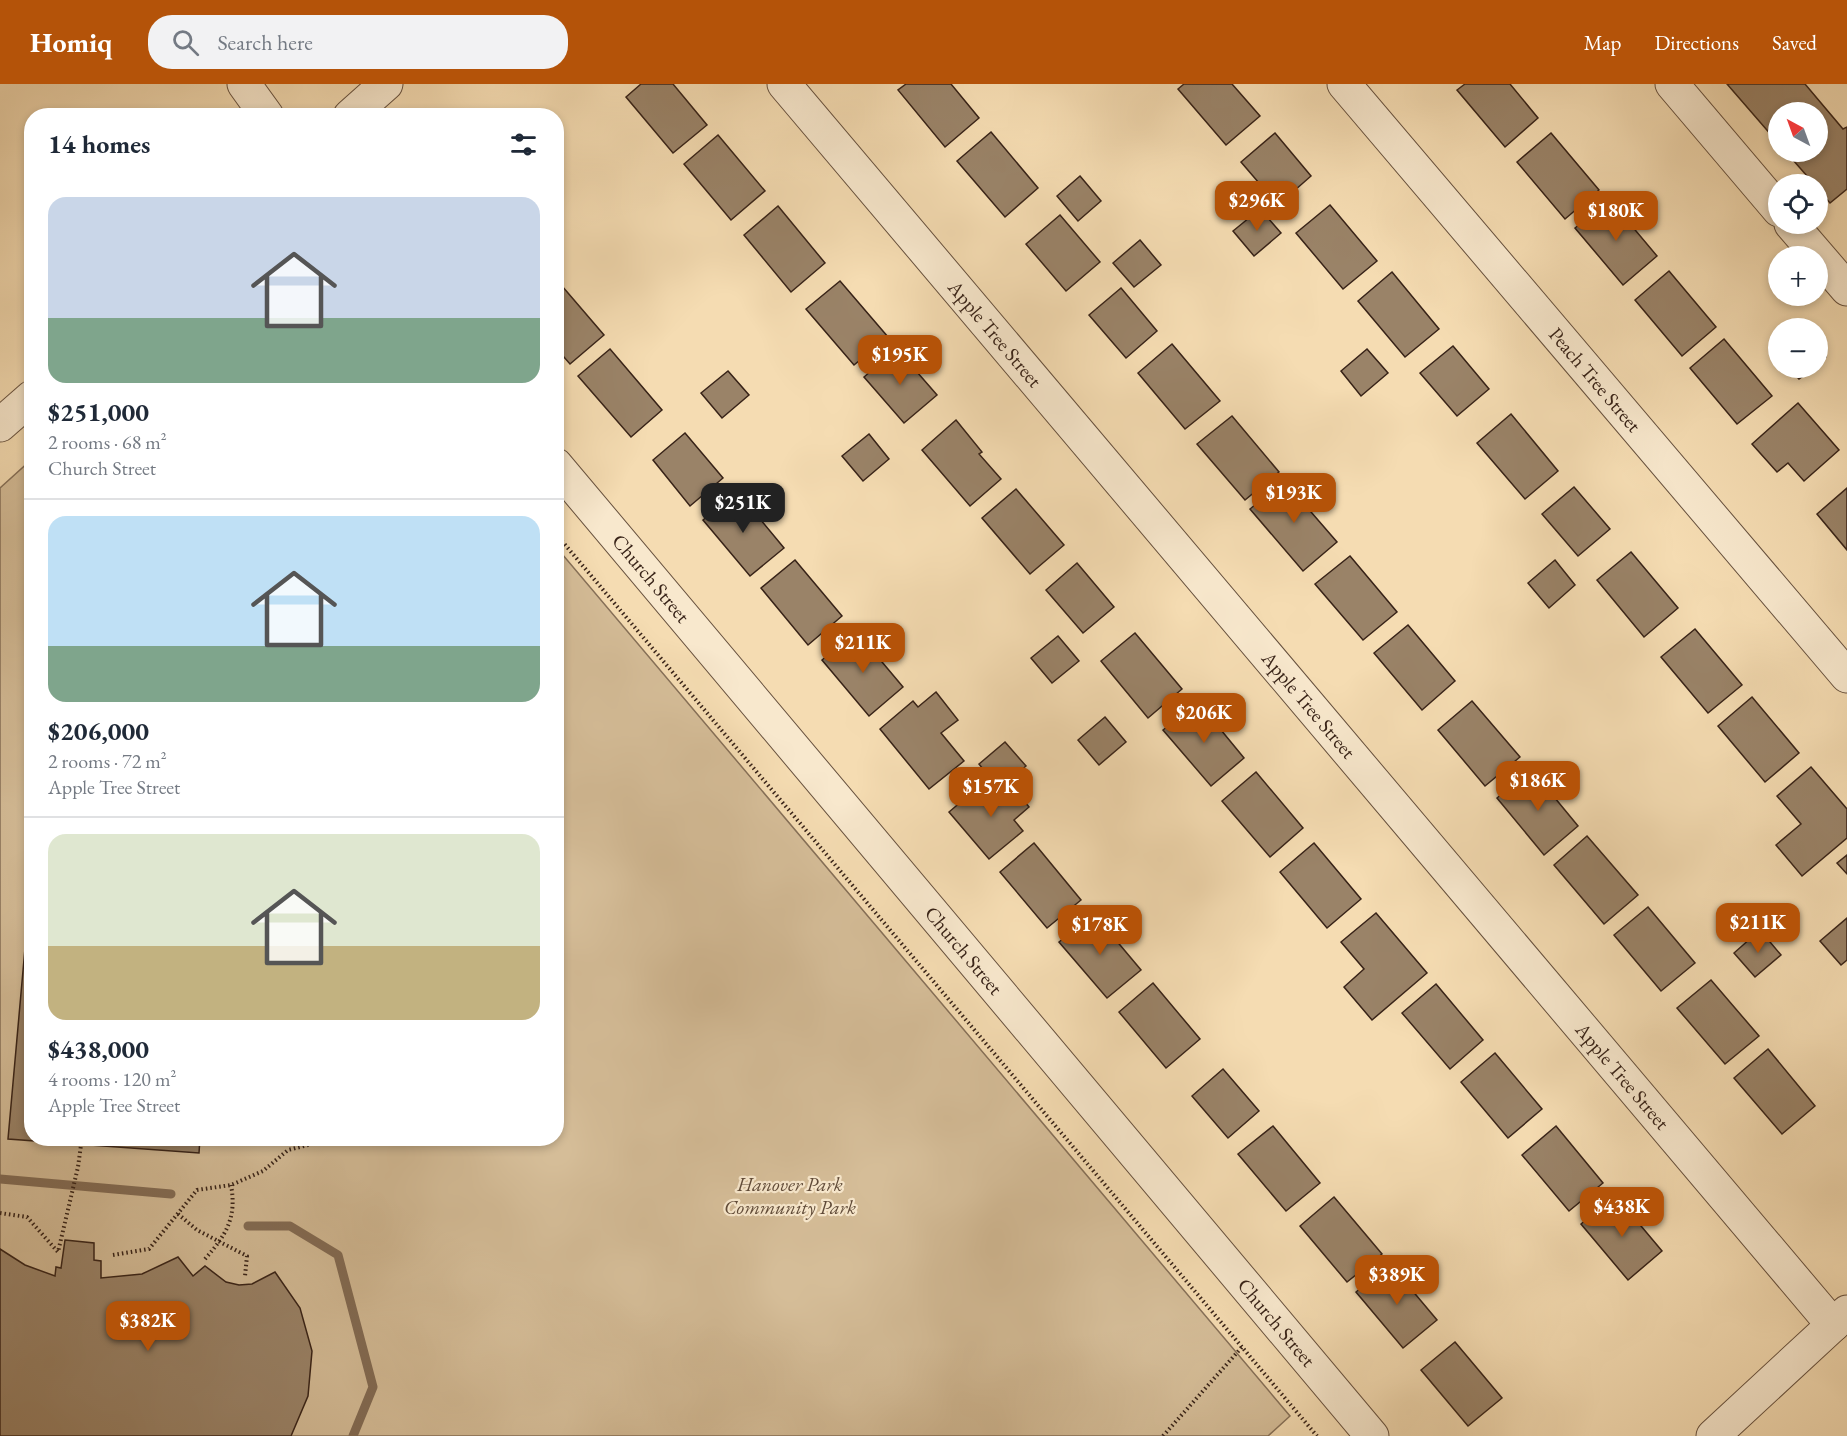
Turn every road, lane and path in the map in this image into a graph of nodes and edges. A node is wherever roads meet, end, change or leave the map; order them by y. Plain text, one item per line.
1 (244, 84) edge
2 (386, 84) edge
3 (784, 84) edge
4 (1344, 84) edge
5 (1672, 84) edge
6 (261, 108) edge
7 (359, 108) edge
8 (1768, 197) edge
9 (1800, 234) edge
10 (1847, 289) edge
11 (24, 404) edge
12 (0, 425) edge
13 (564, 475) edge
14 (564, 543) edge
15 (1847, 676) edge
16 (81, 1146) edge
17 (304, 1146) edge
18 (231, 1185) junction
19 (0, 1213) edge
20 (178, 1214) junction
21 (220, 1242) junction
22 (113, 1255) dead end
23 (205, 1259) dead end
24 (245, 1276) dead end
25 (1840, 1318) edge
26 (1242, 1347) junction
27 (1163, 1436) edge
28 (1317, 1436) edge
29 (1372, 1436) edge
30 (1713, 1436) edge

1 - 6 street
2 - 7 street
3 - 25 street, Apple Tree Street
4 - 15 street, Peach Tree Street
5 - 8 street
9 - 10 street
11 - 12 street
13 - 29 street, Church Street
14 - 26 path
16 - 19 path
17 - 18 path
18 - 20 path
18 - 21 path
20 - 21 path
20 - 22 path
21 - 23 path
21 - 24 path
25 - 30 street
26 - 27 path
26 - 28 path

